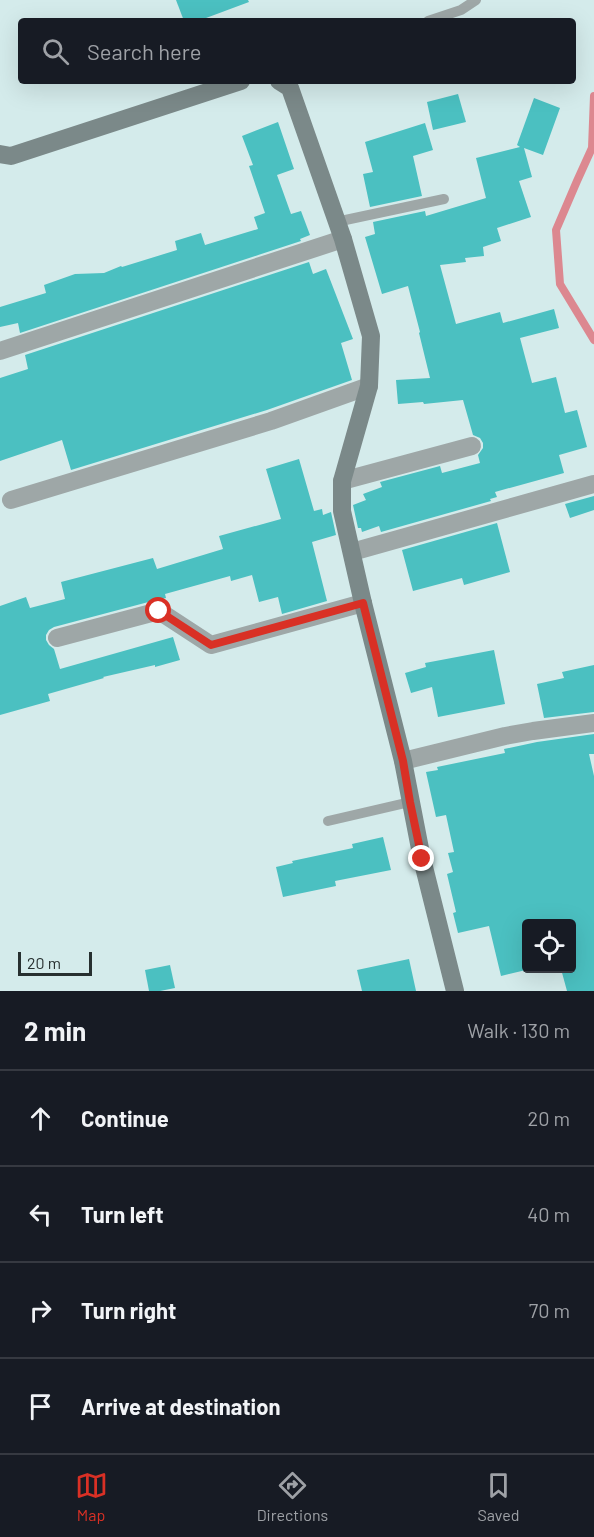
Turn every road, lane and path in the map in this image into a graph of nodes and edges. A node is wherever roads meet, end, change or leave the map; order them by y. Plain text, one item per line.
1 (476, 0) edge
2 (437, 18) edge
3 (232, 84) edge
4 (284, 84) edge
5 (0, 154) edge
6 (444, 199) dead end
7 (339, 231) junction
8 (0, 351) edge
9 (369, 386) junction
10 (472, 446) dead end
11 (342, 481) junction
12 (594, 484) edge
13 (11, 500) dead end
14 (352, 552) junction
15 (363, 603) junction
16 (57, 638) dead end
17 (594, 723) edge
18 (403, 761) junction
19 (410, 802) junction
20 (328, 821) dead end
21 (455, 991) edge

1 - 2 lane
3 - 5 street
4 - 7 street
6 - 7 lane
7 - 8 street
7 - 9 street
9 - 11 street
9 - 13 street
10 - 11 street
11 - 14 street
12 - 14 street
14 - 15 street
15 - 16 street
15 - 18 street
17 - 18 street
18 - 19 street
19 - 20 lane
19 - 21 street

